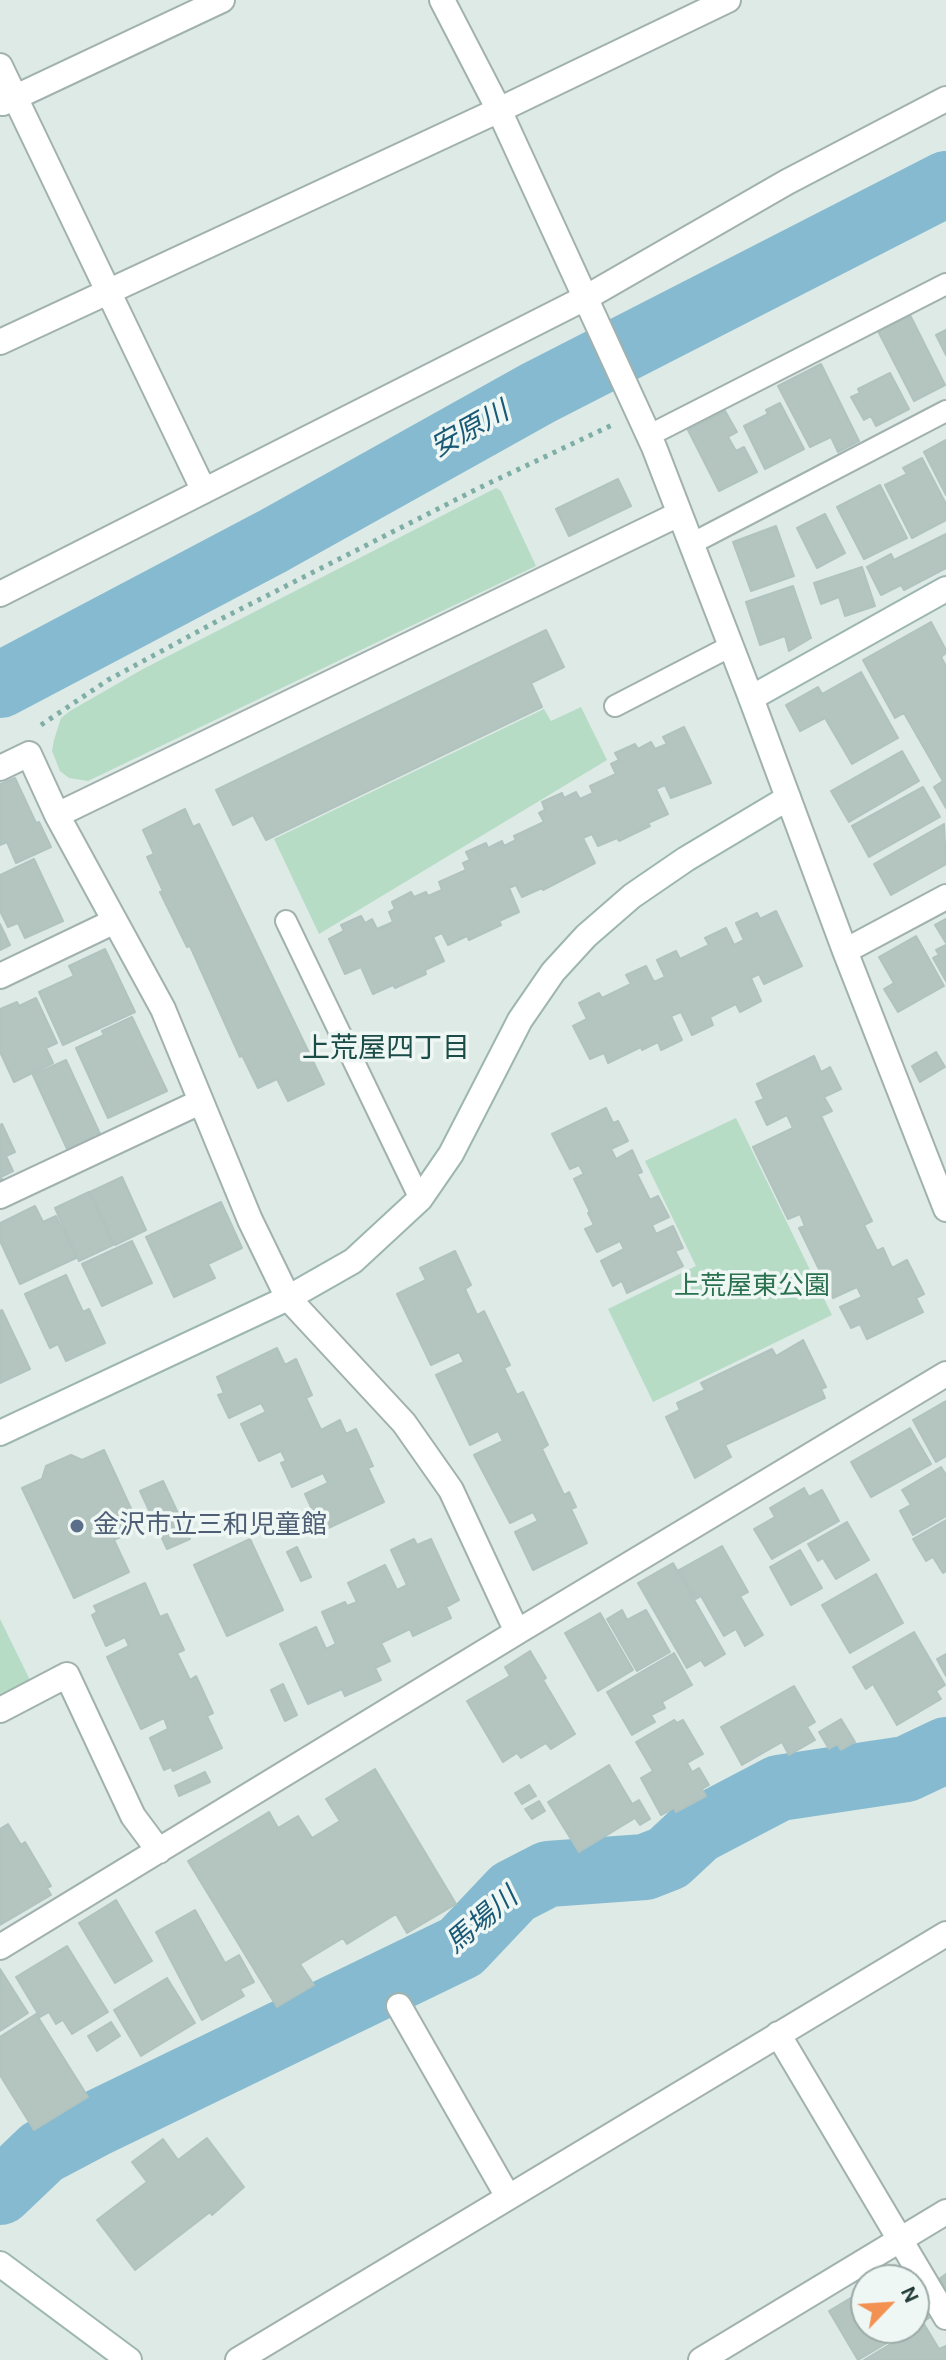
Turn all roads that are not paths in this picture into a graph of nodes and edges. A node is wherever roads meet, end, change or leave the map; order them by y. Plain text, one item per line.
1 (222, 0) edge
2 (442, 0) edge
3 (728, 0) edge
4 (0, 66) edge
5 (946, 99) edge
6 (7, 100) edge
7 (499, 110) junction
8 (946, 284) edge
9 (108, 291) junction
10 (587, 297) junction
11 (0, 342) edge
12 (946, 411) edge
13 (648, 436) junction
14 (204, 491) junction
15 (679, 514) junction
16 (691, 544) junction
17 (946, 589) edge
18 (0, 594) edge
19 (731, 646) junction
20 (751, 698) junction
21 (615, 706) dead end
22 (0, 768) edge
23 (788, 798) junction
24 (57, 815) junction
25 (946, 897) edge
26 (115, 921) junction
27 (286, 921) dead end
28 (845, 951) junction
29 (0, 976) edge
30 (200, 1102) junction
31 (0, 1196) edge
32 (420, 1199) junction
33 (946, 1209) edge
34 (288, 1298) junction
35 (946, 1374) edge
36 (0, 1433) edge
37 (517, 1632) junction
38 (0, 1710) edge
39 (159, 1851) junction
40 (946, 1934) edge
41 (0, 1947) edge
42 (399, 2006) dead end
43 (778, 2034) junction
44 (507, 2195) junction
45 (946, 2212) edge
46 (900, 2239) junction
47 (0, 2264) edge
48 (946, 2317) edge
49 (129, 2360) edge
50 (238, 2360) edge
51 (701, 2360) edge

1 - 6 street
2 - 7 street
3 - 7 street
4 - 6 street
5 - 10 street
6 - 9 street
7 - 9 street
7 - 10 street
8 - 13 lane
9 - 11 street
9 - 14 street
10 - 13 street
10 - 14 street
12 - 16 lane
13 - 15 street
14 - 18 street
15 - 16 street
15 - 24 street
16 - 19 street
17 - 20 street
19 - 20 street
19 - 21 lane
20 - 23 street
22 - 24 street
23 - 28 street
23 - 32 street
24 - 26 street
25 - 28 street
26 - 29 street
26 - 30 street
27 - 32 lane
28 - 33 street
30 - 31 street
30 - 34 street
32 - 34 street
34 - 36 street
34 - 37 street
35 - 37 street
37 - 39 street
38 - 39 street
39 - 41 street
40 - 43 street
42 - 44 street
43 - 44 street
43 - 46 street
44 - 50 street
45 - 46 street
46 - 48 street
46 - 51 street
47 - 49 street

